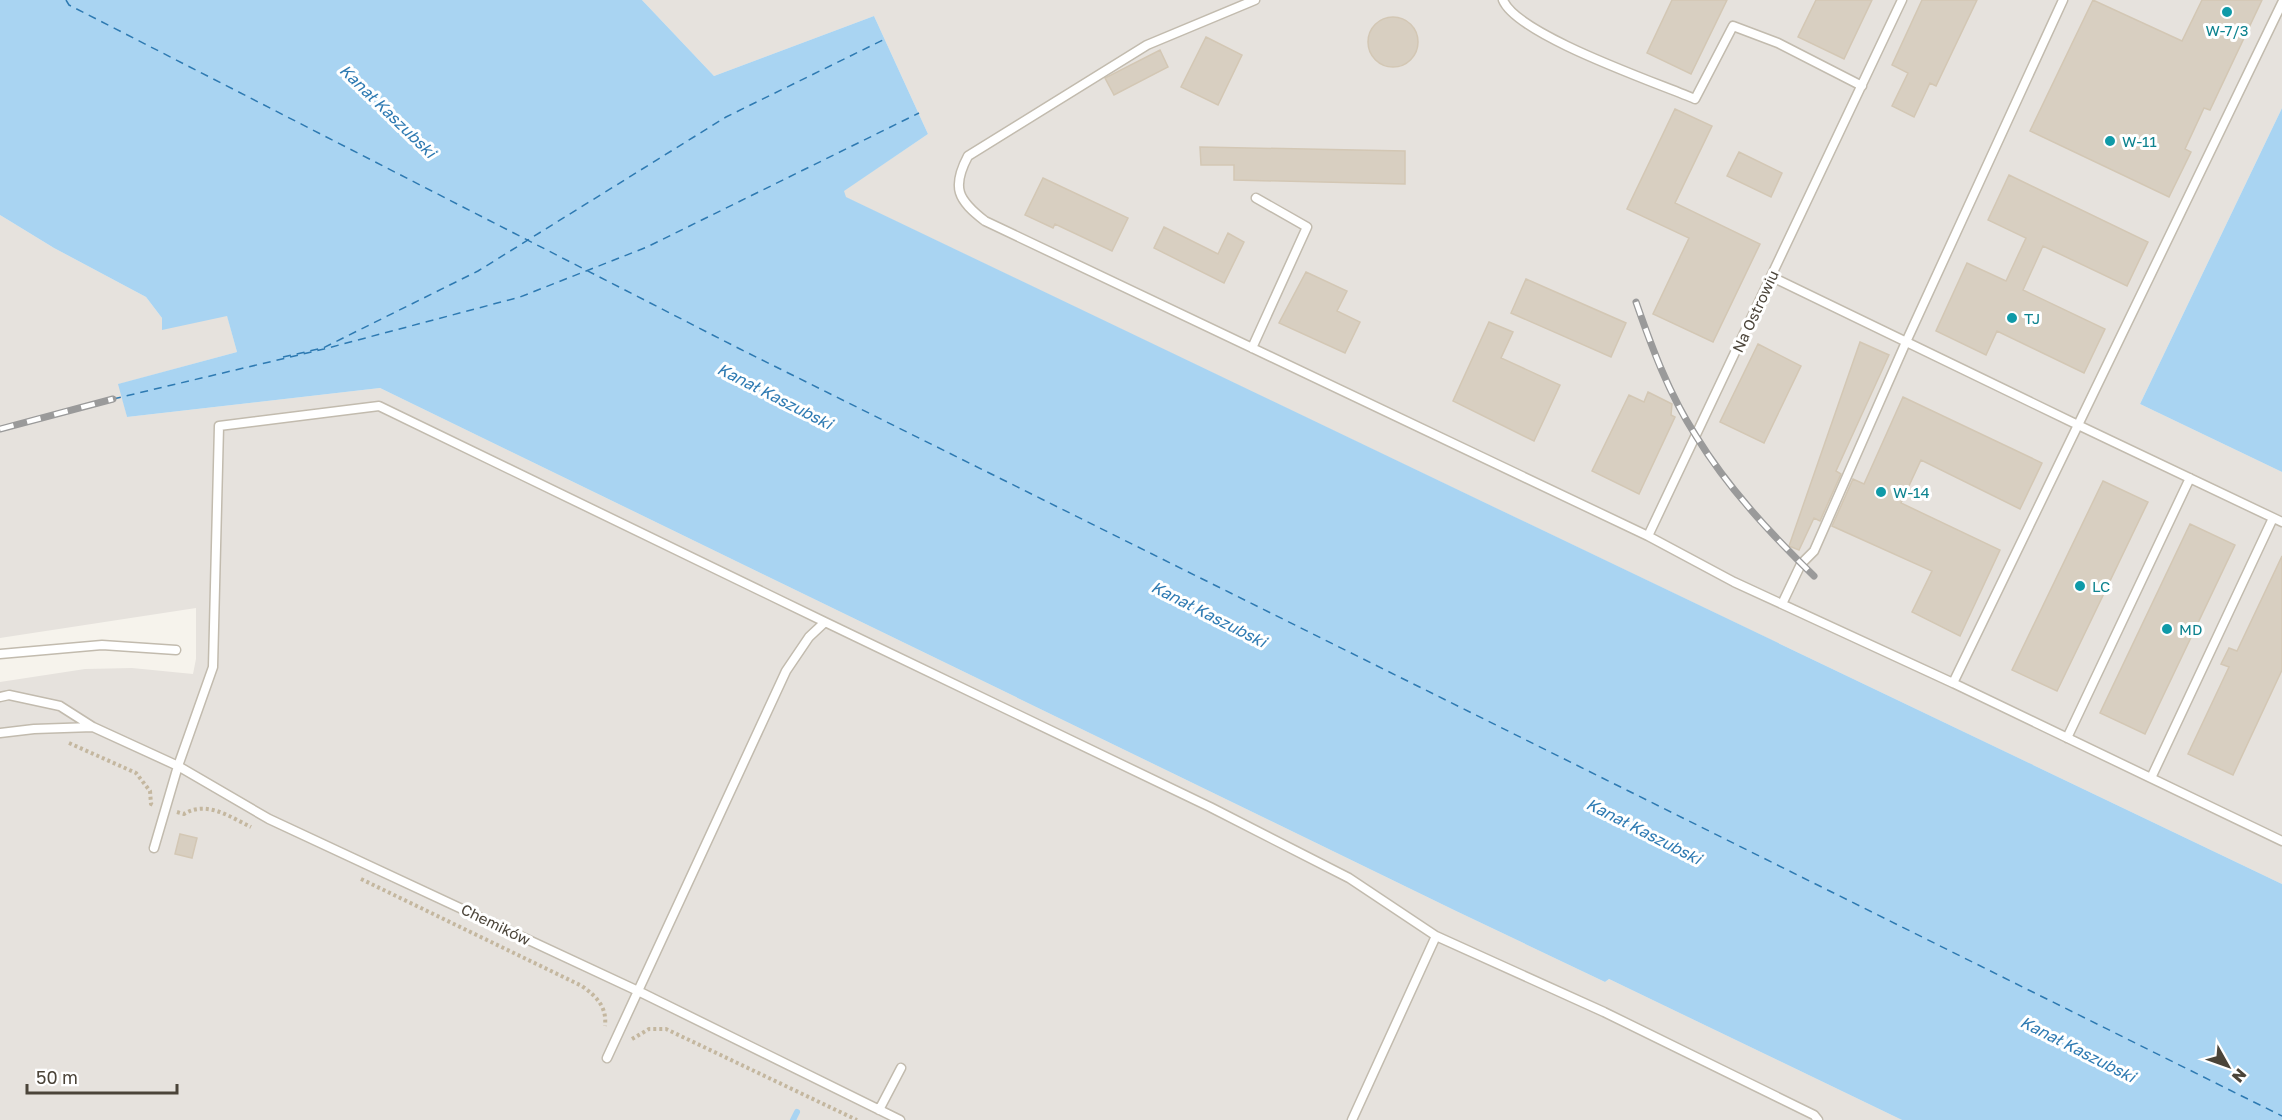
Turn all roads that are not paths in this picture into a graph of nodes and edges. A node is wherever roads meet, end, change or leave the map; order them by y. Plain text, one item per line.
1 (1255, 0) edge
2 (1503, 0) edge
3 (1902, 0) edge
4 (2062, 0) edge
5 (2282, 3) edge
6 (1862, 86) junction
7 (1256, 198) dead end
8 (1772, 277) junction
9 (1906, 342) junction
10 (1252, 348) junction
11 (2078, 425) junction
12 (2190, 478) junction
13 (2278, 520) edge
14 (1648, 536) junction
15 (1782, 604) junction
16 (825, 621) junction
17 (176, 650) dead end
18 (0, 654) edge
19 (1953, 683) junction
20 (0, 697) edge
21 (93, 727) junction
22 (0, 734) edge
23 (2067, 738) junction
24 (178, 766) junction
25 (2151, 778) junction
26 (2282, 841) edge
27 (154, 848) dead end
28 (1436, 936) junction
29 (638, 991) junction
30 (608, 1058) dead end
31 (901, 1068) dead end
32 (879, 1110) junction
33 (900, 1120) edge
34 (1352, 1120) edge
35 (1818, 1120) edge

1 - 10 lane
2 - 6 lane
3 - 6 lane, Na Ostrowiu
4 - 9 lane
5 - 11 lane
6 - 8 lane, Na Ostrowiu
7 - 10 lane
8 - 9 lane
8 - 14 lane, Na Ostrowiu
9 - 11 lane
9 - 15 lane
10 - 14 lane
11 - 12 lane
11 - 19 lane
12 - 13 lane
12 - 23 lane
13 - 25 lane
14 - 15 lane
15 - 19 lane
16 - 24 lane
16 - 28 lane
16 - 29 lane
17 - 18 lane
19 - 23 lane
20 - 21 lane, Chemików
21 - 22 lane, Chemików
21 - 24 lane, Chemików
23 - 25 lane
24 - 27 lane
24 - 29 lane, Chemików
25 - 26 lane
28 - 34 lane
28 - 35 lane
29 - 30 lane
29 - 32 lane, Chemików
31 - 32 lane
32 - 33 lane, Chemików

